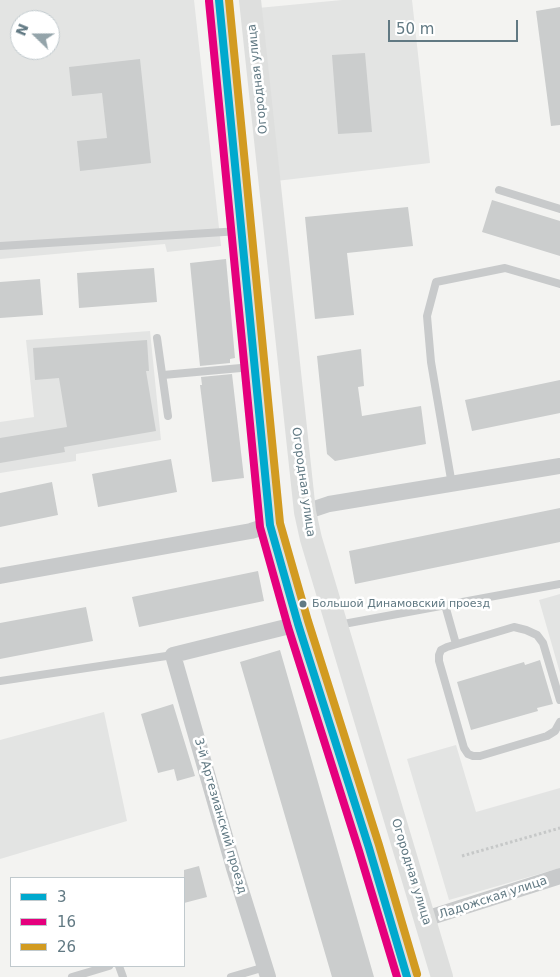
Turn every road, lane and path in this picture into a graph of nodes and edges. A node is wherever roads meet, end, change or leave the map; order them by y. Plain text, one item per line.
1 (219, 0) edge
2 (250, 0) edge
3 (499, 190) dead end
4 (560, 209) edge
5 (243, 230) junction
6 (0, 246) edge
7 (560, 284) edge
8 (157, 338) dead end
9 (254, 367) junction
10 (164, 375) junction
11 (168, 416) dead end
12 (560, 466) edge
13 (452, 485) junction
14 (305, 512) junction
15 (270, 525) junction
16 (0, 576) edge
17 (560, 584) edge
18 (445, 605) junction
19 (298, 624) junction
20 (337, 625) junction
21 (456, 644) junction
22 (174, 655) junction
23 (0, 681) edge
24 (560, 700) edge
25 (560, 722) edge
26 (560, 828) edge
27 (462, 856) dead end
28 (560, 876) edge
29 (425, 919) junction
30 (106, 967) edge
31 (266, 972) edge
32 (72, 977) edge
33 (231, 977) edge
34 (407, 977) edge
35 (442, 977) edge

1 - 5 street
2 - 14 street, Огородная улица
3 - 4 lane
5 - 6 lane
5 - 9 street
7 - 13 lane
8 - 10 lane
9 - 10 lane
9 - 15 street
10 - 11 lane
12 - 13 street
13 - 14 street
14 - 20 street, Огородная улица
15 - 16 street
15 - 19 street
17 - 18 lane
18 - 20 lane
18 - 21 lane
19 - 22 street
19 - 34 street
20 - 29 street, Огородная улица
21 - 24 lane
21 - 25 lane
22 - 23 lane
22 - 31 street, 3-й Артезианский проезд
26 - 27 path
28 - 29 street, Ладожская улица
29 - 35 street, Огородная улица
30 - 32 lane
31 - 33 lane

